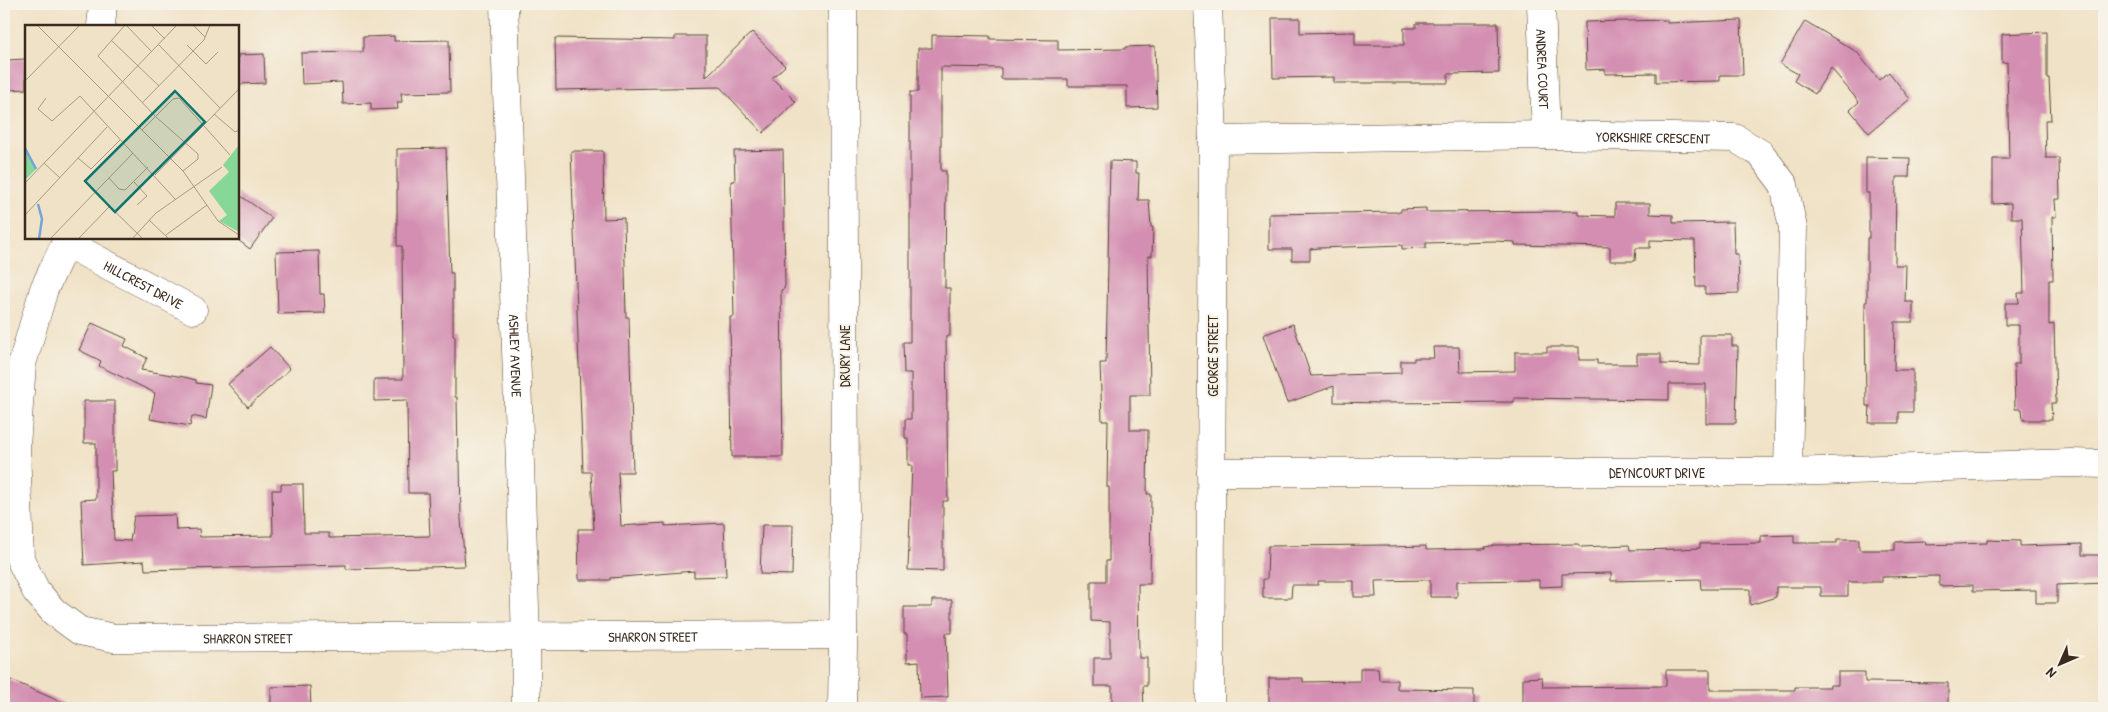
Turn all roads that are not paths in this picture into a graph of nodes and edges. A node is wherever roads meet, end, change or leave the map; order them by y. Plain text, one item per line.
1 (103, 4) edge
2 (504, 4) edge
3 (843, 4) edge
4 (1208, 4) edge
5 (1541, 4) edge
6 (101, 25) edge
7 (1546, 135) junction
8 (1213, 140) junction
9 (67, 240) edge
10 (193, 310) dead end
11 (2104, 464) edge
12 (1211, 472) junction
13 (1788, 472) junction
14 (842, 635) junction
15 (526, 637) junction
16 (526, 708) edge
17 (842, 708) edge
18 (1210, 708) edge

1 - 6 street
2 - 15 street, ASHLEY AVENUE
3 - 14 street, DRURY LANE
4 - 8 street, GEORGE STREET
5 - 7 street, ANDREA COURT
7 - 8 street, YORKSHIRE CRESCENT
7 - 13 street, YORKSHIRE CRESCENT
8 - 12 street, GEORGE STREET
9 - 10 street, HILLCREST DRIVE
9 - 15 street, SHARRON STREET
11 - 13 street, DEYNCOURT DRIVE
12 - 13 street, DEYNCOURT DRIVE
12 - 18 street, GEORGE STREET
14 - 15 street, SHARRON STREET
14 - 17 street, DRURY LANE
15 - 16 street, ASHLEY AVENUE

